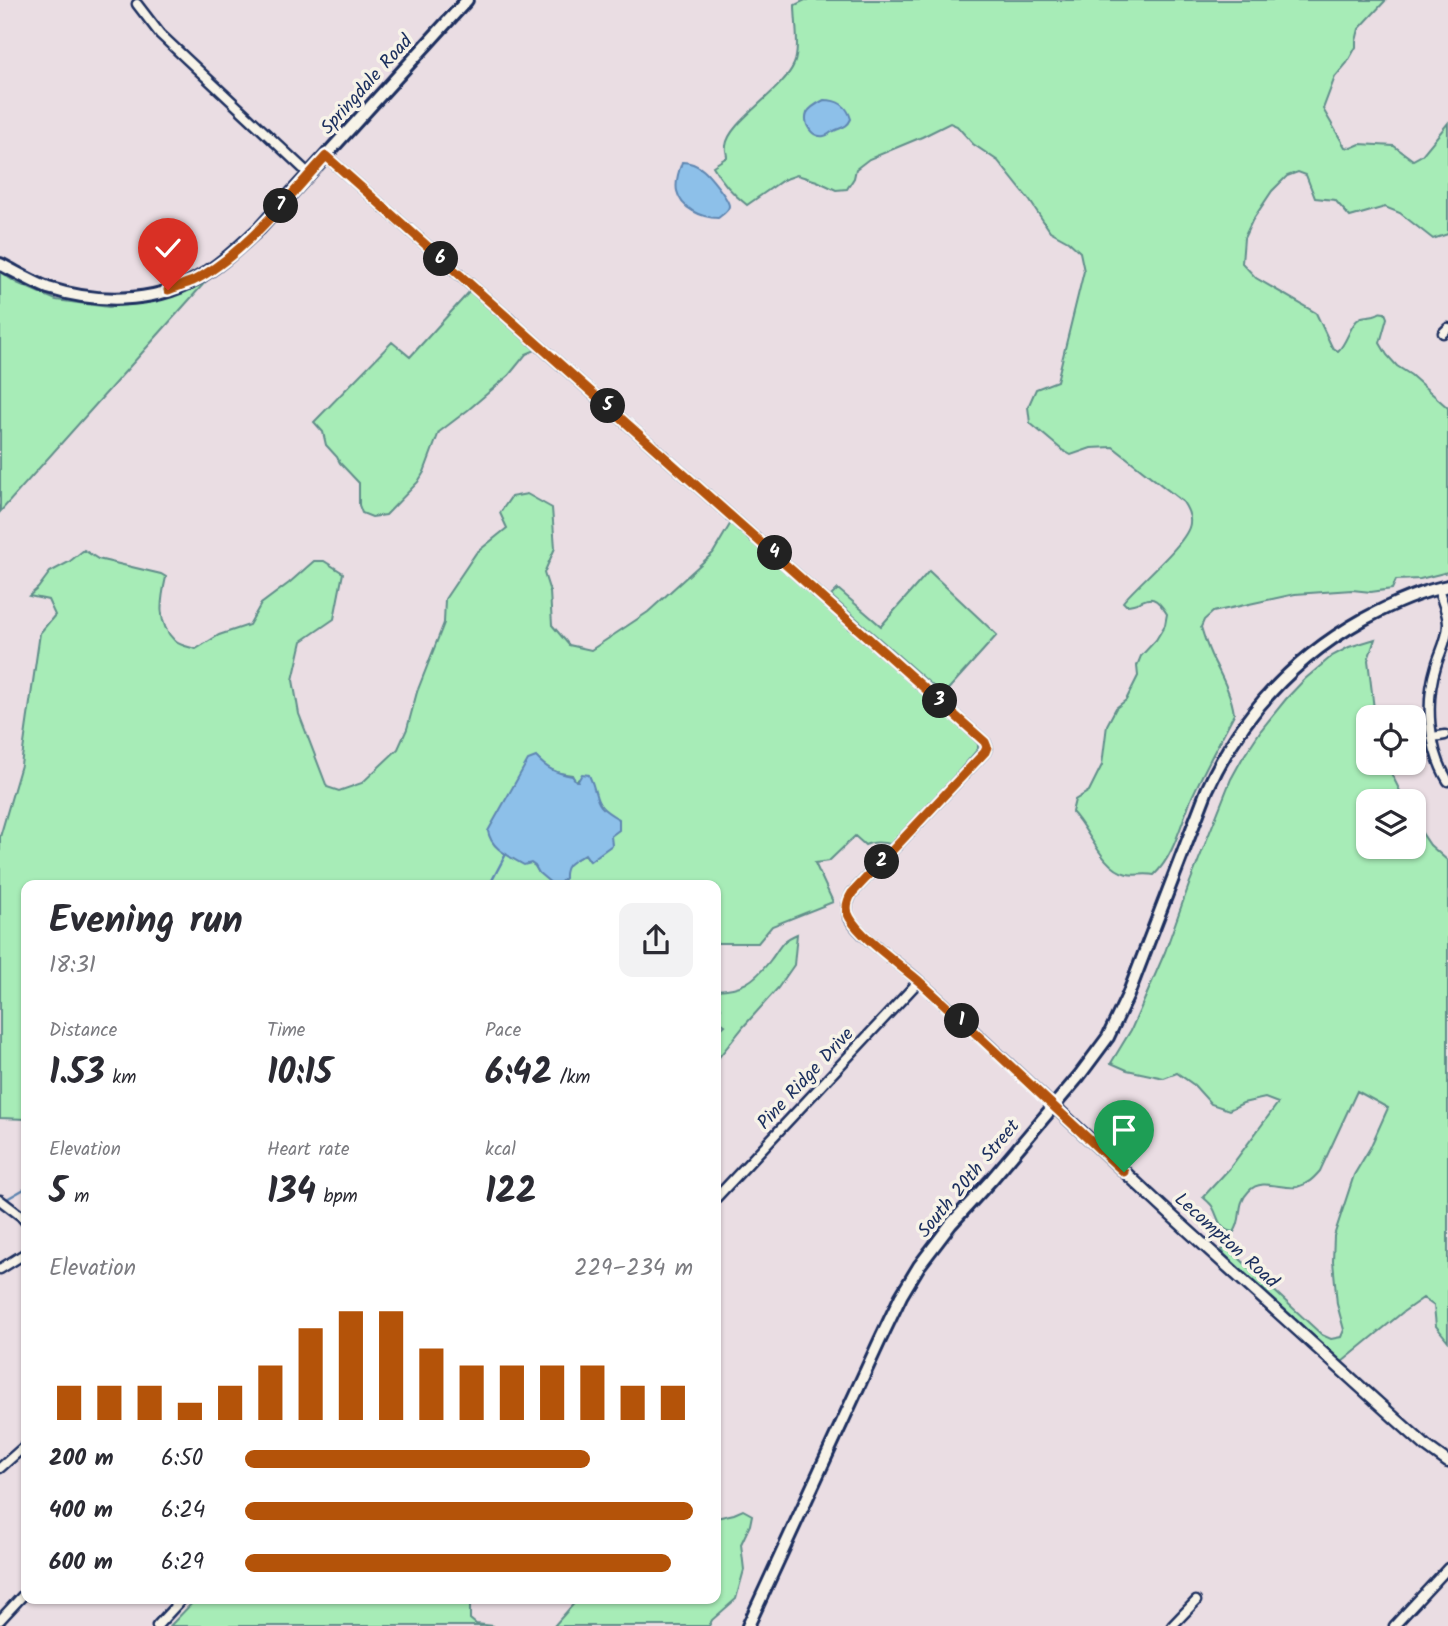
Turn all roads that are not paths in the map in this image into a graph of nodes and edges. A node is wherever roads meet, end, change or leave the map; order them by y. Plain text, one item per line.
1 (467, 0) edge
2 (137, 4) dead end
3 (326, 156) junction
4 (309, 174) junction
5 (0, 264) edge
6 (1443, 587) edge
7 (1446, 734) dead end
8 (1433, 737) junction
9 (1448, 781) edge
10 (919, 981) junction
11 (1054, 1106) junction
12 (721, 1193) edge
13 (0, 1199) edge
14 (21, 1216) edge
15 (21, 1256) edge
16 (0, 1269) edge
17 (21, 1449) edge
18 (1448, 1462) edge
19 (0, 1468) edge
20 (1448, 1568) edge
21 (21, 1597) edge
22 (1196, 1601) dead end
23 (177, 1604) edge
24 (0, 1620) edge
25 (157, 1626) edge
26 (748, 1626) edge
27 (1172, 1626) edge
28 (1394, 1626) edge

1 - 3 main road, Springdale Road
2 - 4 street
3 - 4 main road, Springdale Road
3 - 10 street, Lecompton Road
4 - 5 main road, Springdale Road
6 - 8 street
6 - 11 main road, South 20th Street
7 - 8 street
8 - 9 street
10 - 11 street, Lecompton Road
10 - 12 street, Pine Ridge Drive
11 - 18 street, Lecompton Road
11 - 26 main road, South 20th Street
13 - 14 street
15 - 16 street
17 - 19 street
20 - 28 street
21 - 24 street
22 - 27 street
23 - 25 street

